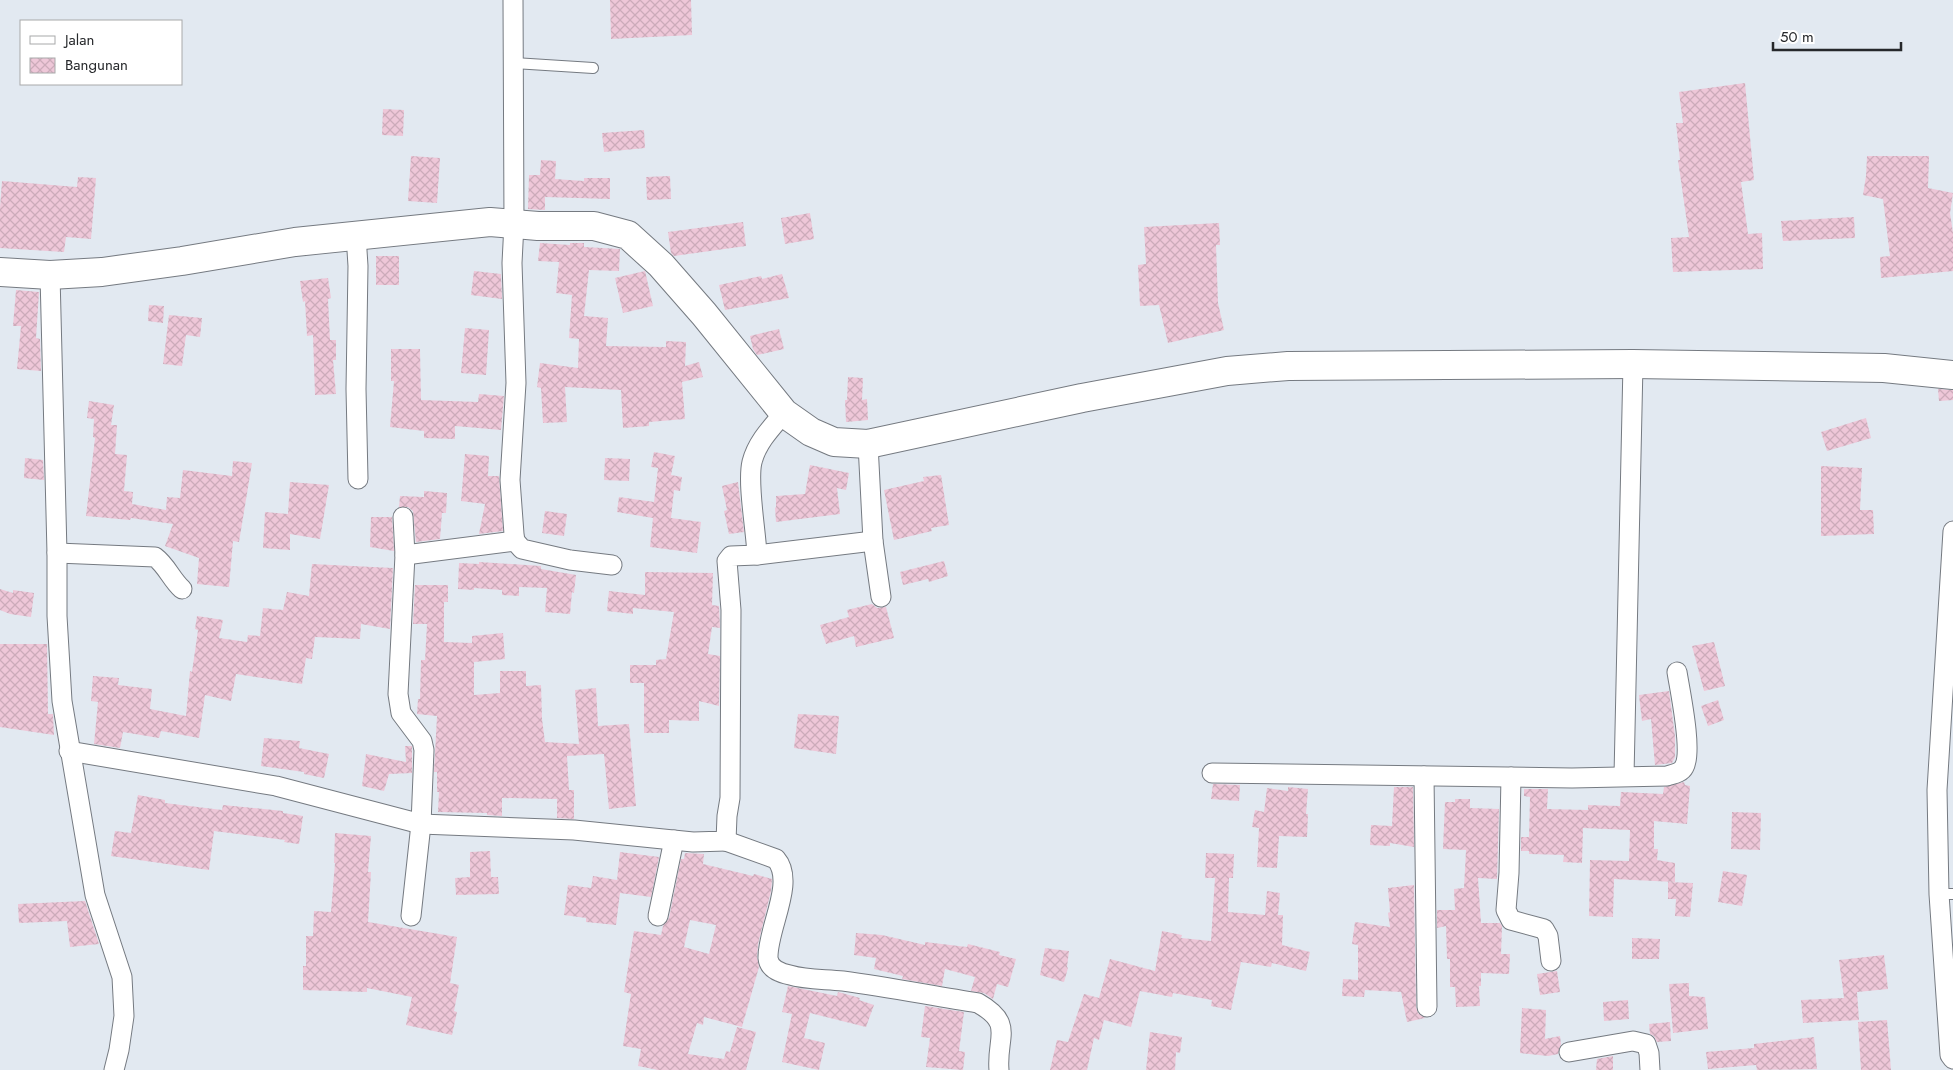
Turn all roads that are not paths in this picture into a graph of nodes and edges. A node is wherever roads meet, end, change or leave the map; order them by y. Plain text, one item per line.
1 (513, 0) edge
2 (514, 64) junction
3 (593, 68) dead end
4 (514, 224) junction
5 (356, 235) junction
6 (0, 272) edge
7 (50, 275) junction
8 (1633, 364) junction
9 (1953, 375) edge
10 (784, 413) junction
11 (868, 444) junction
12 (358, 479) dead end
13 (403, 517) dead end
14 (1953, 531) edge
15 (516, 541) junction
16 (873, 541) junction
17 (57, 553) junction
18 (405, 555) junction
19 (756, 555) junction
20 (612, 565) dead end
21 (182, 589) dead end
22 (882, 597) dead end
23 (1677, 672) dead end
24 (69, 751) junction
25 (1212, 773) dead end
26 (1424, 776) junction
27 (1624, 776) junction
28 (1511, 777) junction
29 (421, 824) junction
30 (674, 840) junction
31 (726, 841) junction
32 (1946, 894) edge
33 (411, 916) dead end
34 (658, 916) dead end
35 (1551, 961) dead end
36 (1427, 1007) dead end
37 (1569, 1052) dead end
38 (1953, 1059) edge
39 (114, 1070) edge
40 (999, 1070) edge
41 (1650, 1070) edge

1 - 2 street
2 - 3 lane
2 - 4 street
4 - 5 street
4 - 10 street
4 - 15 street
5 - 7 street
5 - 12 street
6 - 7 street
7 - 17 street
8 - 9 street
8 - 11 street
8 - 27 street
10 - 11 street
10 - 19 street
11 - 16 street
13 - 18 street
14 - 32 street
15 - 18 street
15 - 20 street
16 - 19 street
16 - 22 street
17 - 21 street
17 - 24 street
18 - 29 street
19 - 31 street
23 - 27 street
24 - 29 street
24 - 39 street
25 - 26 street
26 - 28 street
26 - 36 street
27 - 28 street
28 - 35 street
29 - 30 street
29 - 33 street
30 - 31 street
30 - 34 street
31 - 40 street
32 - 38 street
37 - 41 street

